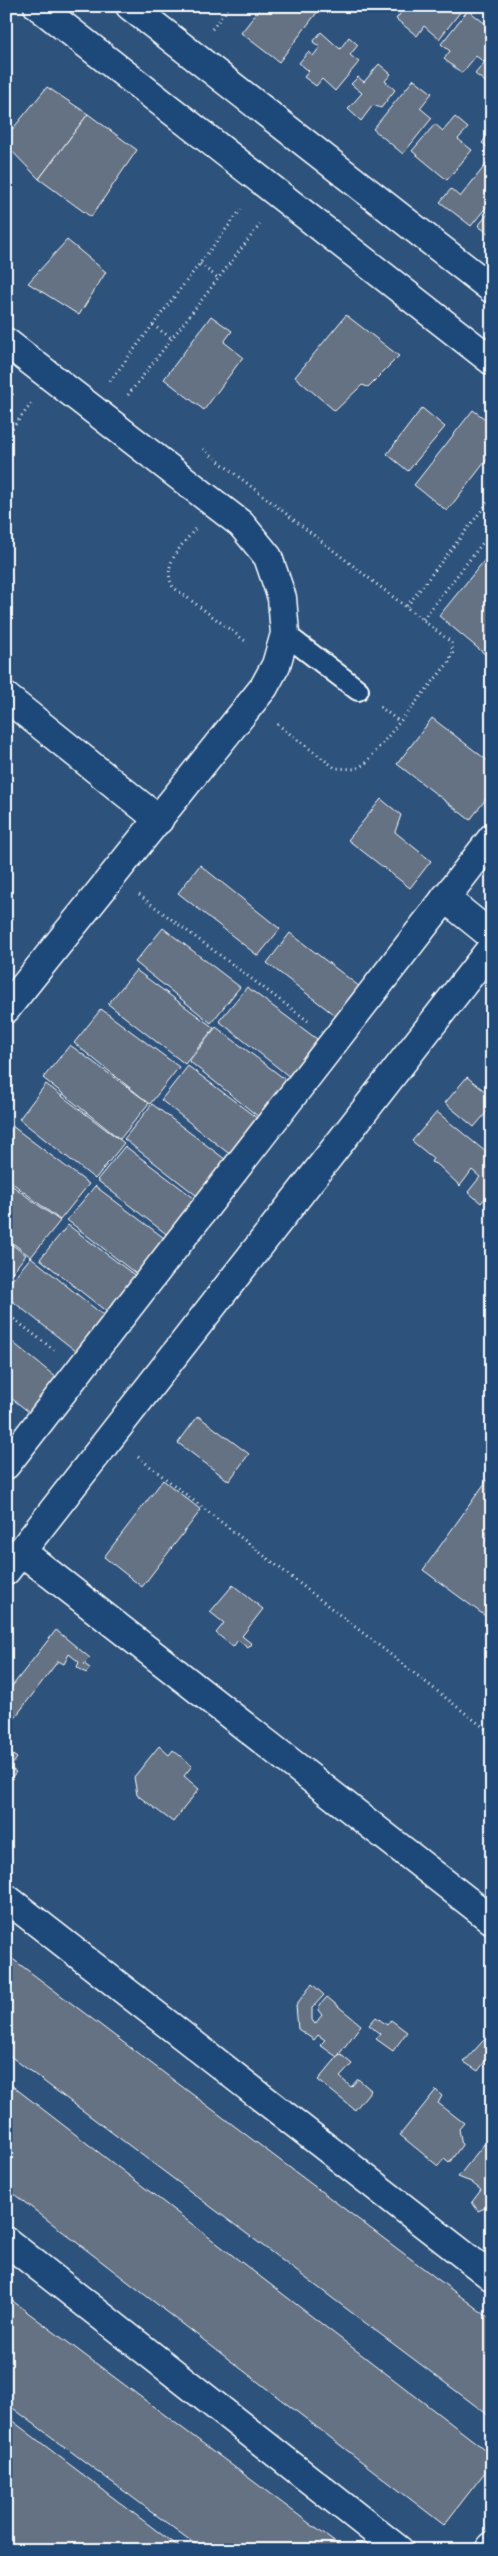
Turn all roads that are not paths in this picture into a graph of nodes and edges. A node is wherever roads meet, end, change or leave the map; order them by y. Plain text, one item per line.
1 (38, 6) edge
2 (130, 6) edge
3 (492, 289) edge
4 (6, 342) edge
5 (492, 361) edge
6 (285, 634) junction
7 (358, 690) dead end
8 (6, 698) edge
9 (159, 820) junction
10 (492, 838) edge
11 (445, 898) junction
12 (492, 936) edge
13 (492, 947) edge
14 (6, 1009) edge
15 (6, 1465) edge
16 (14, 1561) edge
17 (6, 1898) edge
18 (492, 1920) edge
19 (6, 2240) edge
20 (492, 2277) edge
21 (492, 2546) edge
22 (399, 2550) edge
23 (489, 2550) edge

1 - 5 street
2 - 3 street
4 - 6 street
6 - 7 lane
6 - 9 street
8 - 9 street
9 - 14 street
10 - 11 street
11 - 12 street
11 - 15 street
13 - 16 street
16 - 18 street
17 - 20 street
19 - 22 street
21 - 23 street

